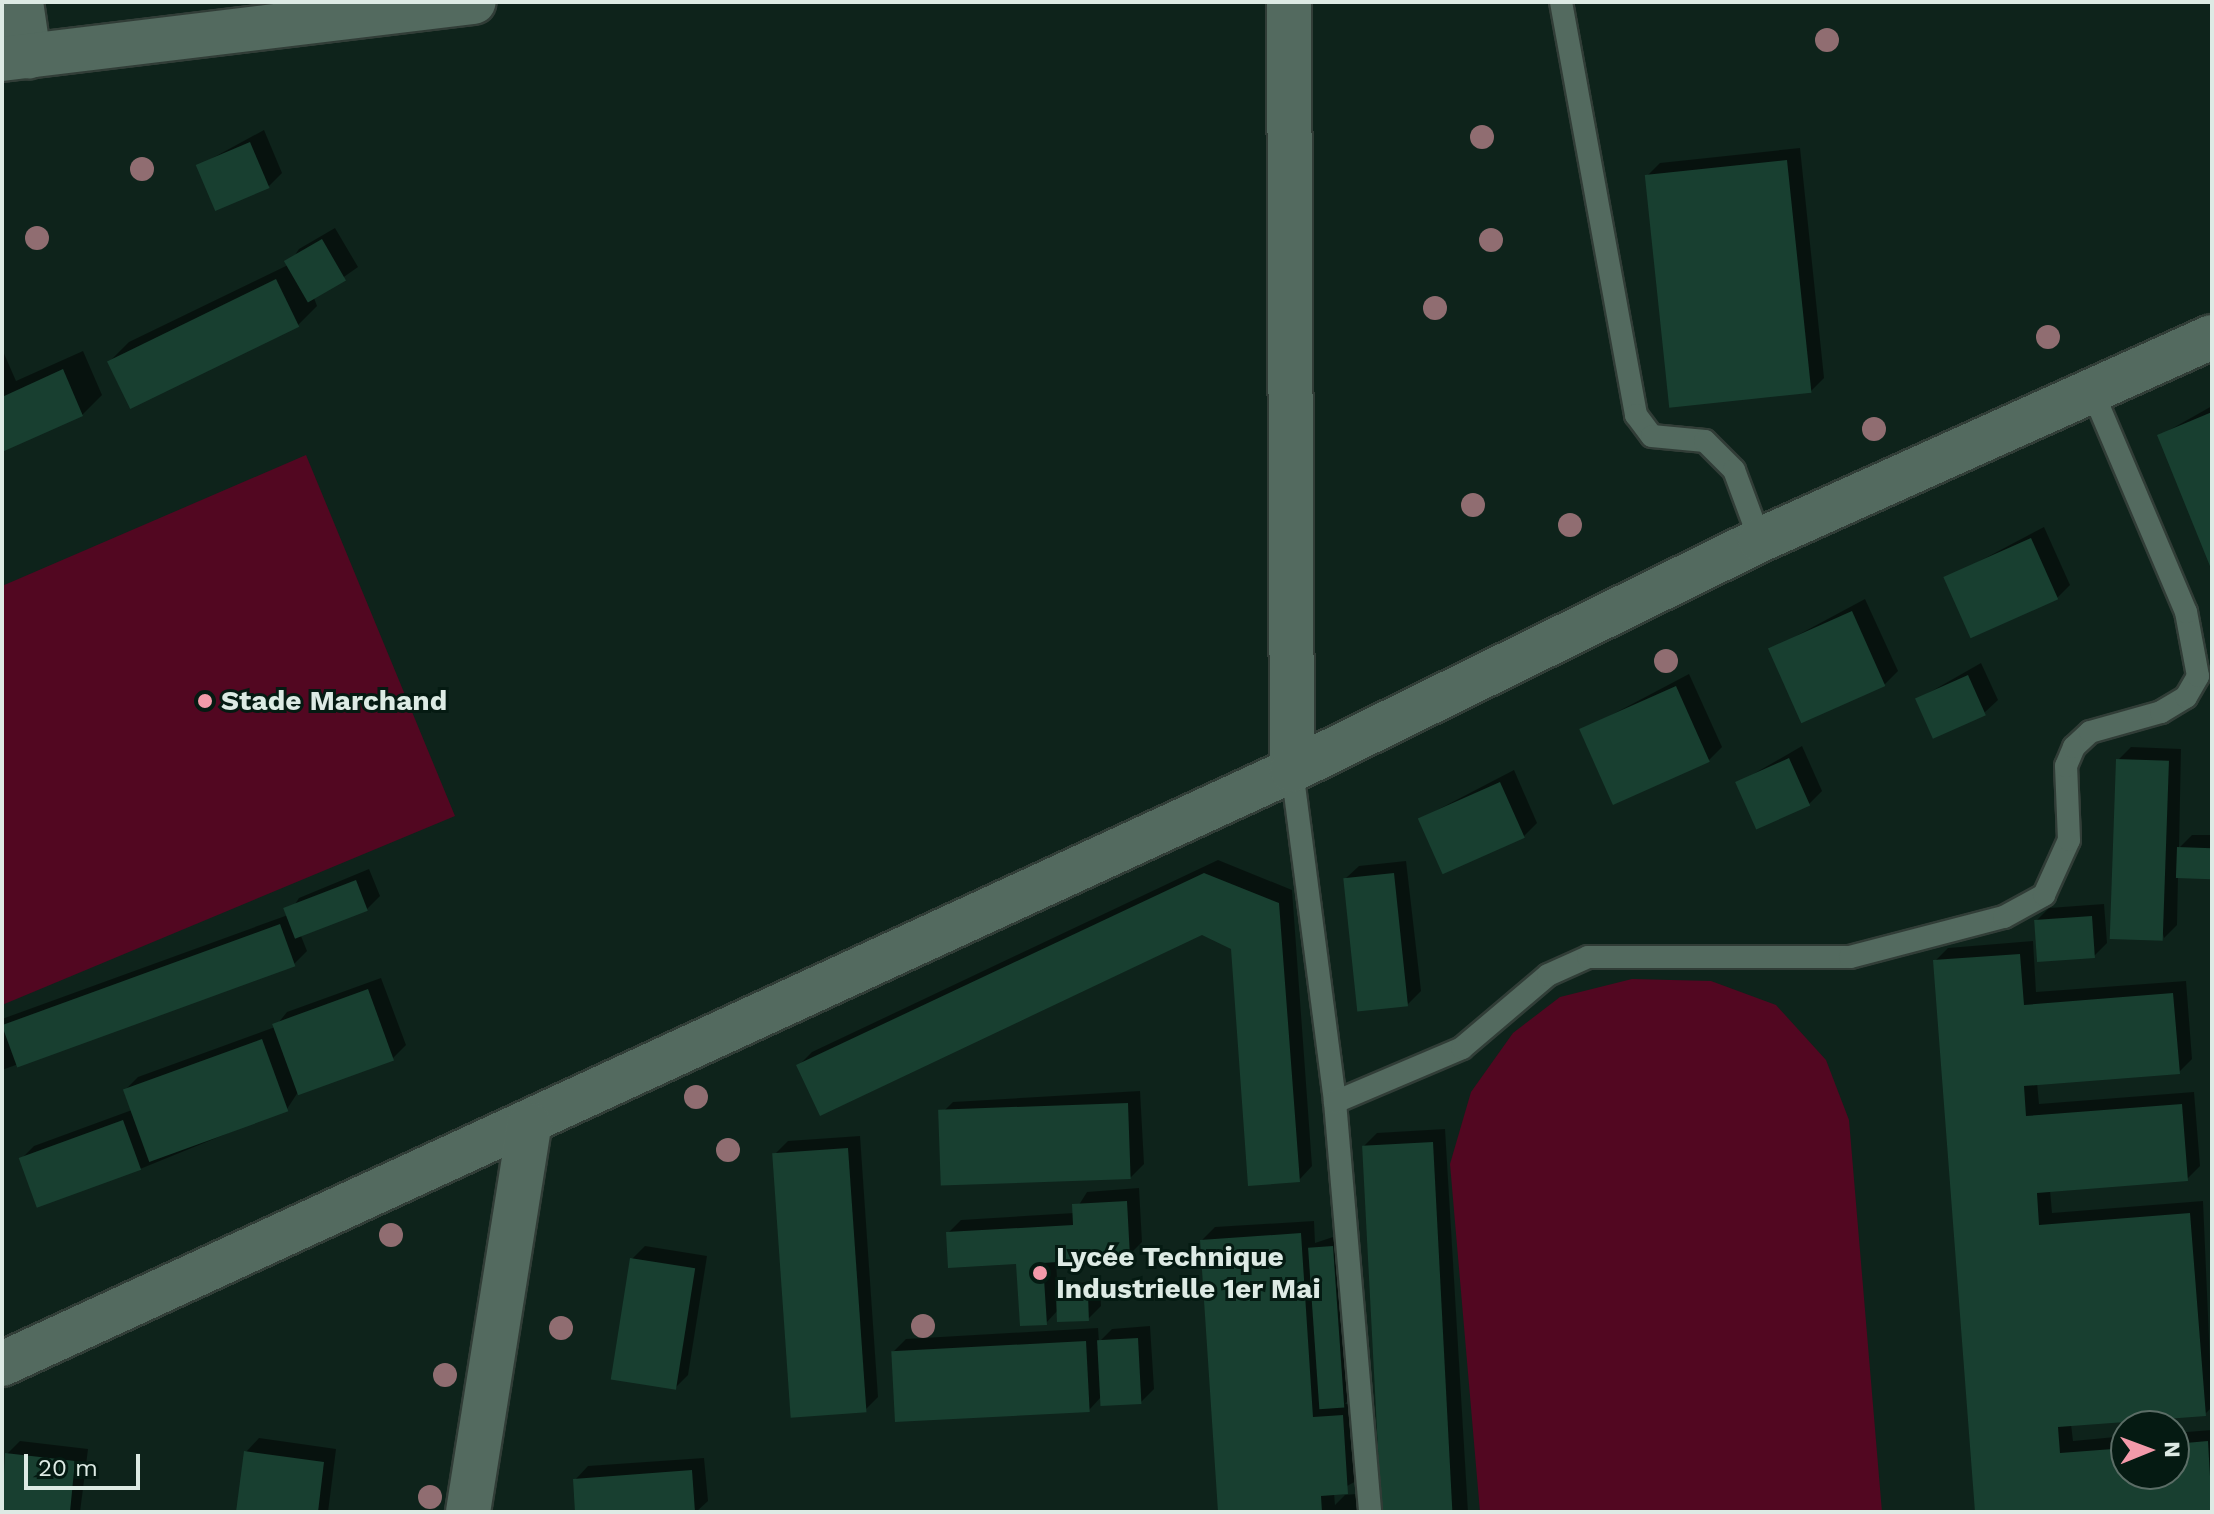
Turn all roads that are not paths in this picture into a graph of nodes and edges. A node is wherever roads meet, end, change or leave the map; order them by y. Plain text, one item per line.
1 (21, 2) edge
2 (474, 2) edge
3 (1289, 2) edge
4 (1561, 2) edge
5 (16, 58) edge
6 (2212, 337) edge
7 (2093, 393) junction
8 (1760, 540) junction
9 (1292, 770) junction
10 (1335, 1102) junction
11 (529, 1125) junction
12 (2, 1364) edge
13 (468, 1512) edge
14 (1370, 1512) edge

1 - 5 street
2 - 5 street
3 - 9 street
4 - 8 lane
6 - 7 street
7 - 8 street
7 - 10 lane
8 - 9 street
9 - 10 lane
9 - 11 street
10 - 14 lane
11 - 12 street
11 - 13 street

